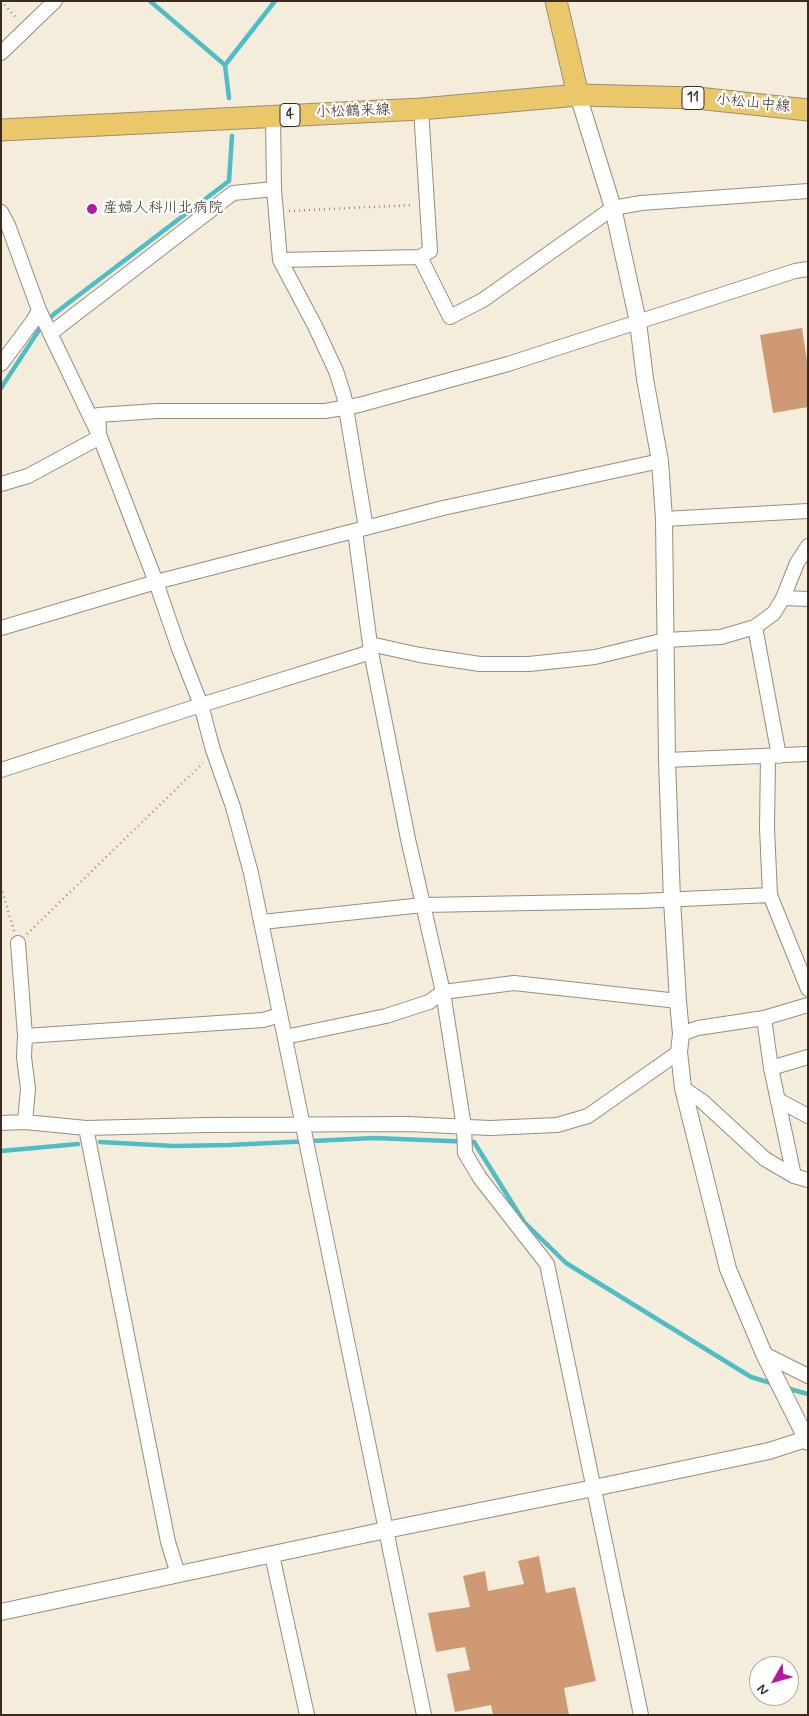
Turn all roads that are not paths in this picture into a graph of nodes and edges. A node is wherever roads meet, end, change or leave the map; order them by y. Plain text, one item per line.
1 (56, 1) edge
2 (556, 1) edge
3 (1, 54) edge
4 (578, 95) junction
5 (421, 109) junction
6 (808, 110) edge
7 (273, 115) junction
8 (1, 130) edge
9 (274, 189) junction
10 (808, 191) edge
11 (612, 208) junction
12 (1, 212) edge
13 (4, 227) edge
14 (420, 257) junction
15 (280, 260) junction
16 (808, 269) edge
17 (41, 313) junction
18 (638, 322) junction
19 (50, 332) junction
20 (1, 364) edge
21 (346, 407) junction
22 (100, 437) junction
23 (660, 462) junction
24 (1, 484) edge
25 (808, 511) edge
26 (664, 519) junction
27 (360, 530) junction
28 (808, 546) edge
29 (156, 582) junction
30 (783, 598) junction
31 (808, 599) edge
32 (1, 628) edge
33 (755, 628) junction
34 (665, 640) junction
35 (371, 648) junction
36 (201, 705) junction
37 (808, 754) edge
38 (774, 756) junction
39 (667, 760) junction
40 (1, 770) edge
41 (770, 895) junction
42 (672, 900) junction
43 (423, 905) junction
44 (262, 922) junction
45 (18, 943) road end
46 (808, 989) edge
47 (443, 992) junction
48 (678, 1001) junction
49 (808, 1004) edge
50 (280, 1015) junction
51 (764, 1018) junction
52 (682, 1034) junction
53 (25, 1036) junction
54 (285, 1036) junction
55 (679, 1052) junction
56 (808, 1057) edge
57 (771, 1068) junction
58 (682, 1088) junction
59 (778, 1100) junction
60 (808, 1116) edge
61 (26, 1122) junction
62 (1, 1124) edge
63 (86, 1128) junction
64 (304, 1129) junction
65 (464, 1130) junction
66 (794, 1176) junction
67 (808, 1180) edge
68 (764, 1354) junction
69 (808, 1376) edge
70 (807, 1440) edge
71 (594, 1488) junction
72 (386, 1530) junction
73 (272, 1555) junction
74 (178, 1574) junction
75 (1, 1612) edge
76 (307, 1715) edge
77 (424, 1715) edge
78 (641, 1715) edge

1 - 3 street
2 - 4 main road
4 - 5 main road, 小松鶴来線 / 4
4 - 6 main road, 小松山中線 / 11
4 - 11 street
5 - 7 main road, 小松鶴来線 / 4
5 - 14 street
7 - 8 main road, 小松鶴来線 / 4
7 - 9 street
9 - 15 street
9 - 19 street
10 - 11 street
11 - 14 street
11 - 18 street
12 - 13 street
13 - 17 street
14 - 15 street
15 - 21 street
16 - 18 street
17 - 19 street
17 - 20 street
18 - 21 street
18 - 23 street
19 - 22 street
21 - 22 street
21 - 27 street
22 - 24 street
22 - 29 street
23 - 26 street
23 - 27 street
25 - 26 street
26 - 34 street
27 - 29 street
27 - 35 street
28 - 30 street
29 - 32 street
29 - 36 street
30 - 31 street
30 - 33 street
33 - 34 street
33 - 38 street
34 - 35 street
34 - 39 street
35 - 36 street
35 - 43 street
36 - 40 street
36 - 44 street
37 - 38 street
38 - 39 street
38 - 41 street
39 - 42 street
41 - 42 street
41 - 46 street
42 - 43 street
42 - 48 street
43 - 44 street
43 - 47 street
44 - 50 street
45 - 53 street
47 - 48 street
47 - 54 street
47 - 65 street
48 - 52 street
49 - 51 street
50 - 53 street
50 - 54 street
51 - 52 street
51 - 57 street
52 - 55 street
53 - 61 street
54 - 64 street
55 - 58 street
55 - 65 street
56 - 57 street
57 - 59 street
58 - 66 street
58 - 68 street
59 - 60 street
59 - 66 street
61 - 62 street
61 - 63 street
63 - 64 street
63 - 74 street
64 - 65 street
64 - 72 street
65 - 71 street
66 - 67 street
68 - 69 street
68 - 70 street
70 - 71 street
71 - 72 street
71 - 78 street
72 - 73 street
72 - 77 street
73 - 74 street
73 - 76 street
74 - 75 street

